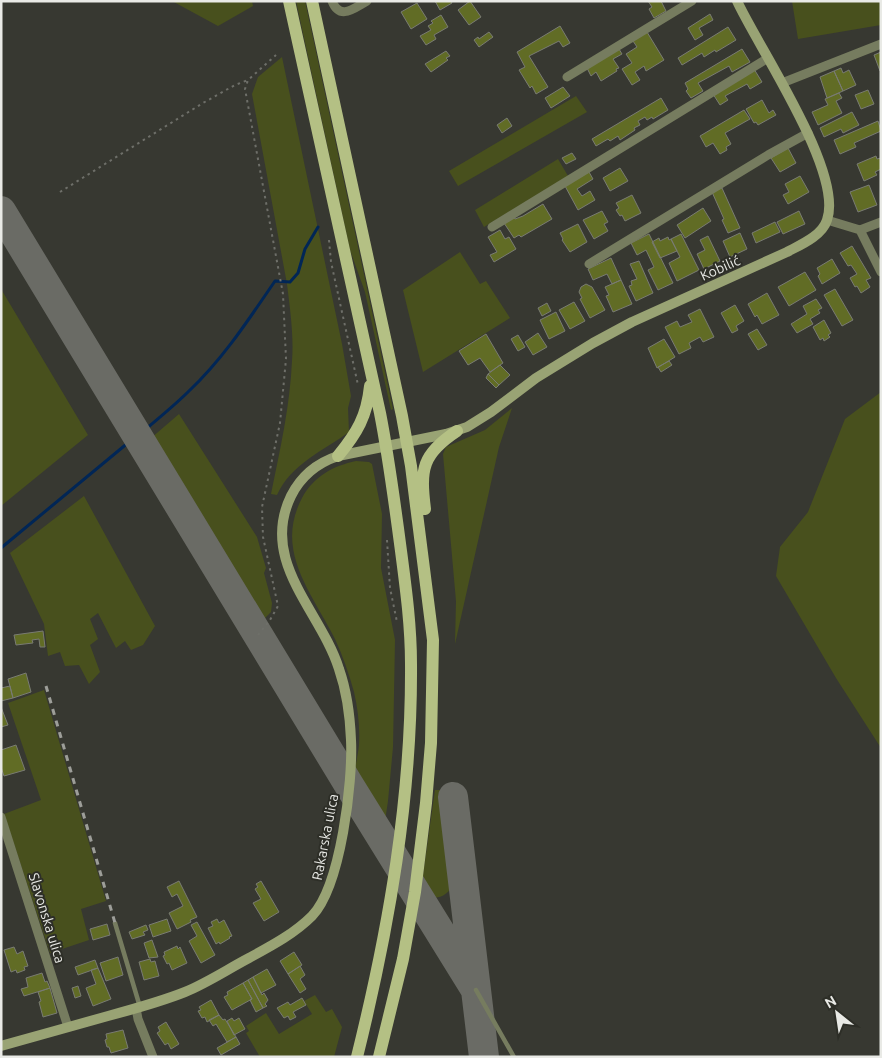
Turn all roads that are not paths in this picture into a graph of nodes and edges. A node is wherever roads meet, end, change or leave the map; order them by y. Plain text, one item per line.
1 (289, 1) edge
2 (312, 1) edge
3 (332, 1) edge
4 (366, 1) edge
5 (692, 1) edge
6 (737, 1) edge
7 (881, 44) edge
8 (768, 58) junction
9 (567, 77) dead end
10 (782, 83) junction
11 (808, 134) junction
12 (828, 220) junction
13 (881, 222) edge
14 (492, 227) dead end
15 (860, 230) junction
16 (589, 264) dead end
17 (881, 272) edge
18 (371, 376) junction
19 (457, 431) junction
20 (406, 442) junction
21 (386, 446) junction
22 (338, 456) junction
23 (427, 594) junction
24 (1, 817) edge
25 (114, 923) dead end
26 (476, 990) dead end
27 (138, 1008) junction
28 (68, 1027) junction
29 (1, 1046) edge
30 (153, 1057) edge
31 (357, 1057) edge
32 (379, 1057) edge
33 (514, 1057) edge

1 - 18 main road
2 - 20 main road
3 - 4 street
5 - 9 street
6 - 8 main road
7 - 10 street
8 - 10 main road
8 - 14 street
10 - 11 main road
11 - 12 main road
11 - 16 street
12 - 15 street
12 - 19 main road, Kobilić
13 - 15 street
15 - 17 street
18 - 21 main road
18 - 22 main road
19 - 20 main road, Kobilić
19 - 23 main road
20 - 21 main road, Kobilić
20 - 23 main road
21 - 22 main road, Kobilić
21 - 31 main road
22 - 27 main road, Rakarska ulica
23 - 32 main road
24 - 28 street, Slavonska ulica
25 - 27 lane
26 - 33 lane
27 - 28 main road, Rakarska ulica
27 - 30 street
28 - 29 main road, Rakarska ulica

